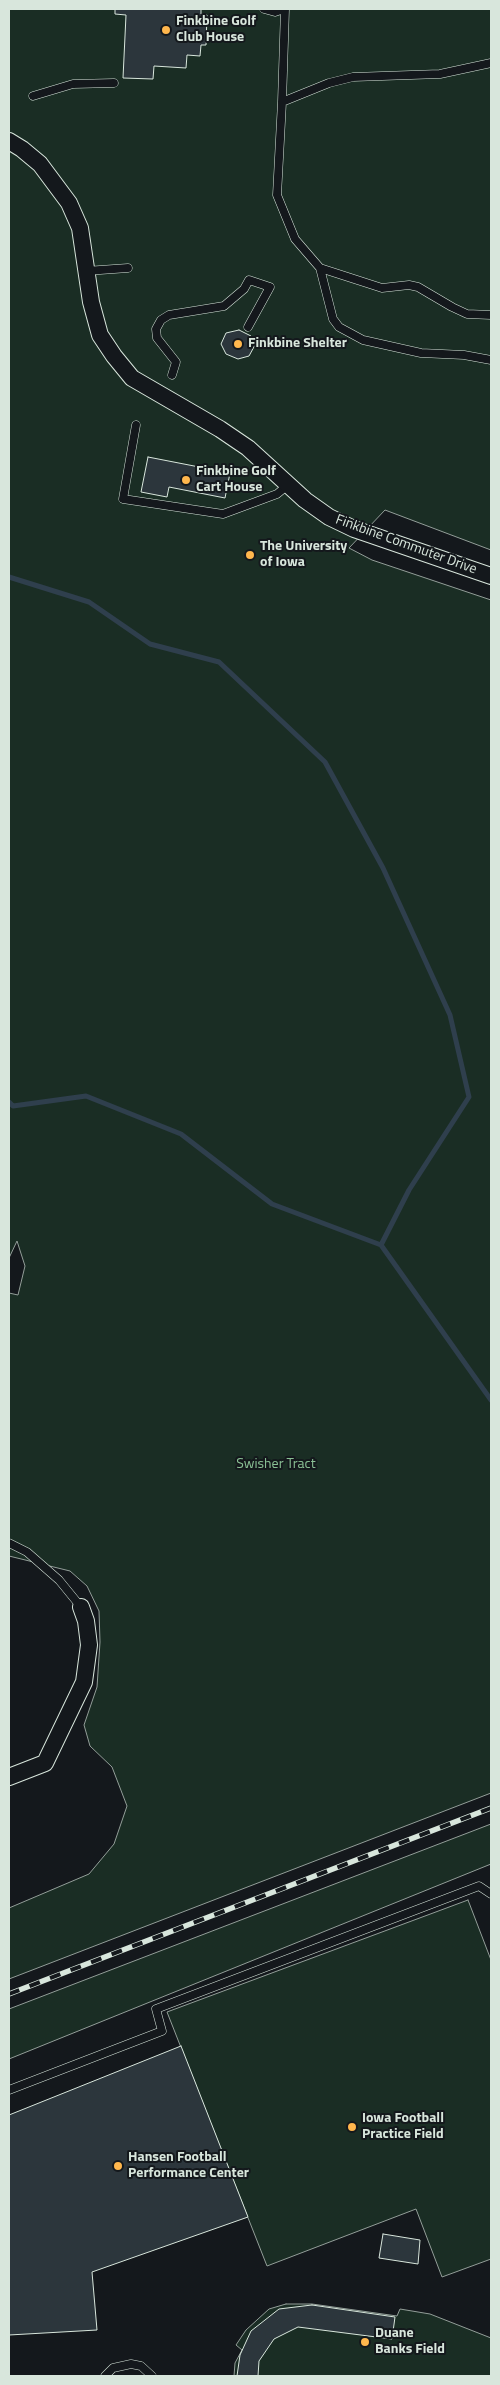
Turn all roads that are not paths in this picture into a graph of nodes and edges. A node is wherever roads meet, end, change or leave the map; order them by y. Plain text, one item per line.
1 (264, 9) edge
2 (284, 9) edge
3 (491, 62) edge
4 (114, 84) dead end
5 (33, 96) dead end
6 (282, 102) junction
7 (9, 141) edge
8 (128, 268) dead end
9 (320, 268) junction
10 (86, 271) junction
11 (491, 315) edge
12 (248, 327) dead end
13 (491, 360) edge
14 (172, 375) dead end
15 (136, 425) dead end
16 (288, 485) junction
17 (491, 576) edge
18 (9, 1543) edge
19 (81, 1607) joint
20 (9, 1777) edge
21 (491, 1894) edge
22 (9, 2090) edge
23 (105, 2376) edge
24 (152, 2376) edge

1 - 2 lane
2 - 6 lane
3 - 6 lane
4 - 5 lane
6 - 9 lane
7 - 10 street, Finkbine Commuter Drive
8 - 10 lane
9 - 11 lane
9 - 13 lane
10 - 16 street, Finkbine Commuter Drive
12 - 14 lane
15 - 16 lane
16 - 17 street, Finkbine Commuter Drive
18 - 19 lane
19 - 20 street
21 - 22 lane
23 - 24 lane

